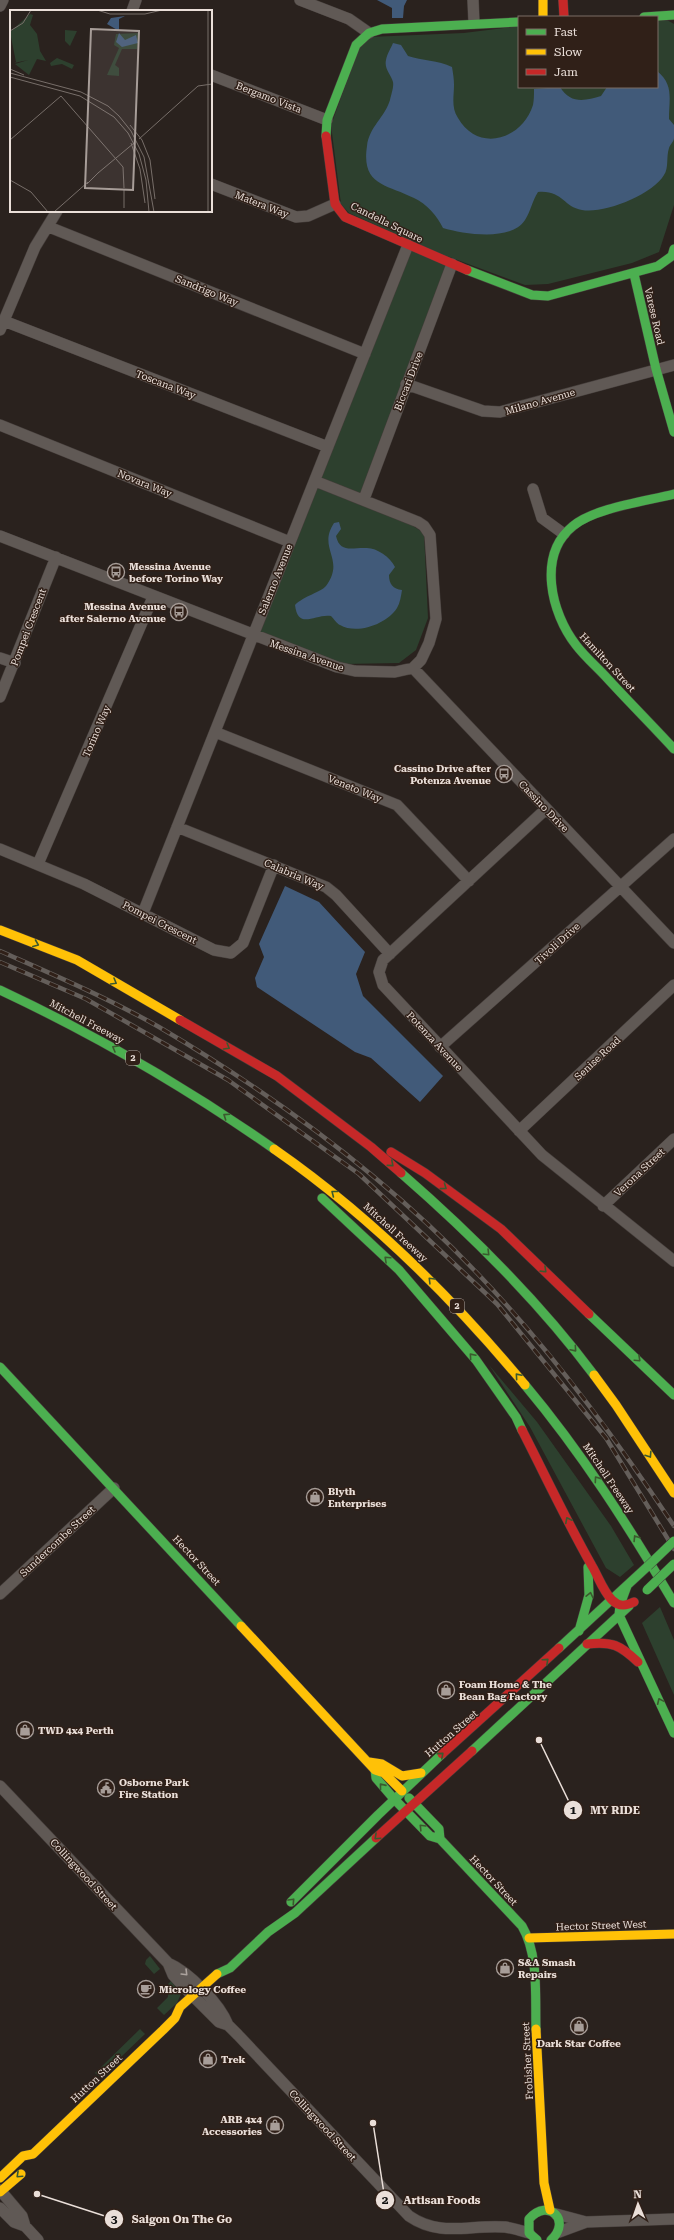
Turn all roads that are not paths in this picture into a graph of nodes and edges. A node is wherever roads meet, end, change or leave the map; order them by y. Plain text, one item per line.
1 (2, 0) edge
2 (136, 0) edge
3 (300, 0) edge
4 (473, 0) edge
5 (543, 0) edge
6 (563, 0) edge
7 (0, 6) edge
8 (132, 10) edge
9 (674, 15) edge
10 (543, 16) edge
11 (564, 16) edge
12 (658, 16) edge
13 (518, 22) edge
14 (474, 23) junction
15 (368, 34) junction
16 (212, 75) edge
17 (327, 120) junction
18 (212, 184) edge
19 (335, 204) junction
20 (56, 212) edge
21 (49, 227) junction
22 (408, 245) junction
23 (674, 249) edge
24 (452, 264) junction
25 (634, 274) junction
26 (2, 325) edge
27 (365, 354) junction
28 (674, 365) edge
29 (656, 369) junction
30 (406, 384) junction
31 (0, 425) edge
32 (674, 432) edge
33 (328, 448) junction
34 (315, 480) junction
35 (674, 487) edge
36 (533, 489) dead end
37 (674, 494) edge
38 (364, 500) junction
39 (622, 504) junction
40 (563, 525) junction
41 (0, 536) edge
42 (290, 542) junction
43 (56, 557) junction
44 (153, 597) junction
45 (252, 636) junction
46 (0, 658) edge
47 (15, 664) junction
48 (413, 668) junction
49 (0, 698) edge
50 (215, 732) junction
51 (674, 749) edge
52 (546, 809) junction
53 (177, 827) junction
54 (674, 839) edge
55 (0, 848) edge
56 (38, 864) junction
57 (274, 865) junction
58 (469, 881) junction
59 (620, 886) junction
60 (143, 913) junction
61 (0, 930) edge
62 (674, 943) edge
63 (390, 954) junction
64 (674, 986) edge
65 (0, 990) edge
66 (440, 1047) junction
67 (329, 1113) junction
68 (519, 1131) junction
69 (258, 1138) junction
70 (674, 1139) edge
71 (603, 1206) junction
72 (674, 1262) edge
73 (0, 1367) edge
74 (674, 1395) edge
75 (114, 1488) junction
76 (674, 1493) edge
77 (674, 1541) edge
78 (585, 1554) junction
79 (674, 1564) edge
80 (0, 1594) edge
81 (614, 1602) junction
82 (634, 1602) junction
83 (674, 1603) edge
84 (620, 1618) junction
85 (579, 1631) junction
86 (587, 1644) junction
87 (645, 1669) junction
88 (674, 1733) edge
89 (369, 1762) junction
90 (455, 1765) junction
91 (376, 1770) junction
92 (421, 1773) junction
93 (0, 1786) edge
94 (402, 1791) junction
95 (394, 1799) junction
96 (414, 1803) junction
97 (406, 1810) junction
98 (432, 1820) junction
99 (440, 1839) junction
100 (268, 1932) junction
101 (674, 1934) edge
102 (529, 1938) junction
103 (230, 1968) junction
104 (223, 1982) dead end
105 (199, 2000) junction
106 (175, 2018) junction
107 (30, 2162) junction
108 (0, 2178) edge
109 (544, 2183) junction
110 (0, 2191) edge
111 (0, 2208) edge
112 (534, 2212) junction
113 (553, 2212) junction
114 (674, 2219) edge
115 (586, 2222) junction
116 (25, 2226) junction
117 (505, 2227) junction
118 (559, 2232) junction
119 (533, 2236) edge
120 (38, 2240) edge
121 (551, 2240) edge

1 - 7 street
2 - 8 street
3 - 15 street
4 - 14 street
5 - 10 main road
6 - 11 main road
9 - 12 main road
13 - 14 main road
14 - 15 main road
15 - 17 main road, Candella Square
16 - 17 street, Bergamo Vista
17 - 19 main road, Candella Square
18 - 19 street, Matera Way
19 - 22 main road, Candella Square
20 - 21 street
21 - 26 street
21 - 27 street, Sandrigo Way
22 - 24 main road, Candella Square
22 - 27 street, Salerno Avenue
23 - 25 main road, Candella Square
24 - 25 main road, Candella Square
24 - 30 street, Biccari Drive
25 - 29 main road, Varese Road
26 - 33 street, Toscana Way
27 - 33 street, Salerno Avenue
28 - 29 street, Milano Avenue
29 - 30 street, Milano Avenue
29 - 32 main road, Varese Road
30 - 38 street, Biccari Drive
31 - 42 street, Novara Way
33 - 34 street, Salerno Avenue
34 - 38 street
34 - 42 street, Salerno Avenue
35 - 39 main road, Hamilton Street
36 - 40 street
37 - 39 main road, Hamilton Street
38 - 48 street
39 - 40 main road, Hamilton Street
39 - 40 main road, Hamilton Street
40 - 51 main road, Hamilton Street
41 - 43 street, Messina Avenue
42 - 45 street, Salerno Avenue
43 - 44 street, Messina Avenue
43 - 47 street, Pompei Crescent
44 - 45 street, Messina Avenue
44 - 56 street, Torino Way
45 - 48 street, Messina Avenue
45 - 50 street, Salerno Avenue
46 - 47 street
47 - 49 street, Pompei Crescent
48 - 52 street, Cassino Drive
50 - 53 street, Salerno Avenue
50 - 58 street, Veneto Way
52 - 58 street, Potenza Avenue
52 - 59 street, Cassino Drive
53 - 57 street, Calabria Way
53 - 60 street, Salerno Avenue
54 - 59 street, Tivoli Drive
55 - 56 street, Pompei Crescent
56 - 60 street, Pompei Crescent
57 - 60 street, Pompei Crescent
57 - 63 street, Calabria Way
58 - 63 street, Potenza Avenue
59 - 62 street, Cassino Drive
59 - 66 street, Tivoli Drive
61 -> 67 main road
63 - 66 street, Potenza Avenue
64 - 68 street, Senise Road
69 -> 65 main road, Mitchell Freeway / 2
66 - 68 street, Potenza Avenue
67 -> 74 main road
67 -> 76 main road
68 - 71 street, Potenza Avenue
78 -> 69 main road
83 -> 69 main road, Mitchell Freeway / 2
70 - 71 street, Verona Street
71 - 72 street, Potenza Avenue
73 - 75 main road, Hector Street
75 - 80 street, Sundercombe Street
75 - 89 main road, Hector Street
77 - 81 main road, bridge
78 - 81 main road
85 -> 78 main road
79 - 82 main road, Hutton Street, bridge
81 - 82 main road
81 - 84 main road
81 - 85 main road, Hutton Street
82 - 84 main road, Hutton Street
84 - 86 main road, Hutton Street
84 - 87 main road
92 -> 85 main road, Hutton Street
86 - 87 main road
86 - 90 main road, Hutton Street
88 -> 87 main road
89 - 91 main road, Hector Street
89 - 92 main road
90 - 96 main road, Hutton Street
90 - 98 main road
91 - 94 main road, Hector Street
95 -> 91 main road, Hector Street
92 - 94 main road, Hutton Street
93 - 105 street, Collingwood Street
94 - 95 main road, Hutton Street
94 - 96 main road, Hector Street
95 - 97 main road, Hector Street
100 -> 95 main road, Hutton Street
96 - 97 main road, Hutton Street
96 - 98 main road, Hector Street
99 -> 97 main road, Hector Street
97 -> 100 main road, Hutton Street
98 - 99 main road, Hector Street
99 - 102 main road, Hector Street
100 - 103 main road, Hutton Street
101 - 102 main road, Hector Street West
102 - 109 main road, Frobisher Street
103 - 104 main road, Hutton Street
103 - 105 main road, Hutton Street
105 - 106 main road, Hutton Street
105 - 106 main road, Hutton Street
105 - 117 street, Collingwood Street
106 - 107 main road, Hutton Street
107 - 108 main road, Hutton Street
107 -> 110 main road, Hutton Street
109 - 112 main road, Frobisher Street
109 - 113 main road, Frobisher Street
110 - 116 street
111 - 116 street
112 - 113 main road
112 - 117 street
112 - 119 main road, Frobisher Street
113 - 115 street
113 - 118 main road, Frobisher Street
114 - 115 street
115 - 118 street
116 - 120 street
117 - 119 street
118 - 121 main road

